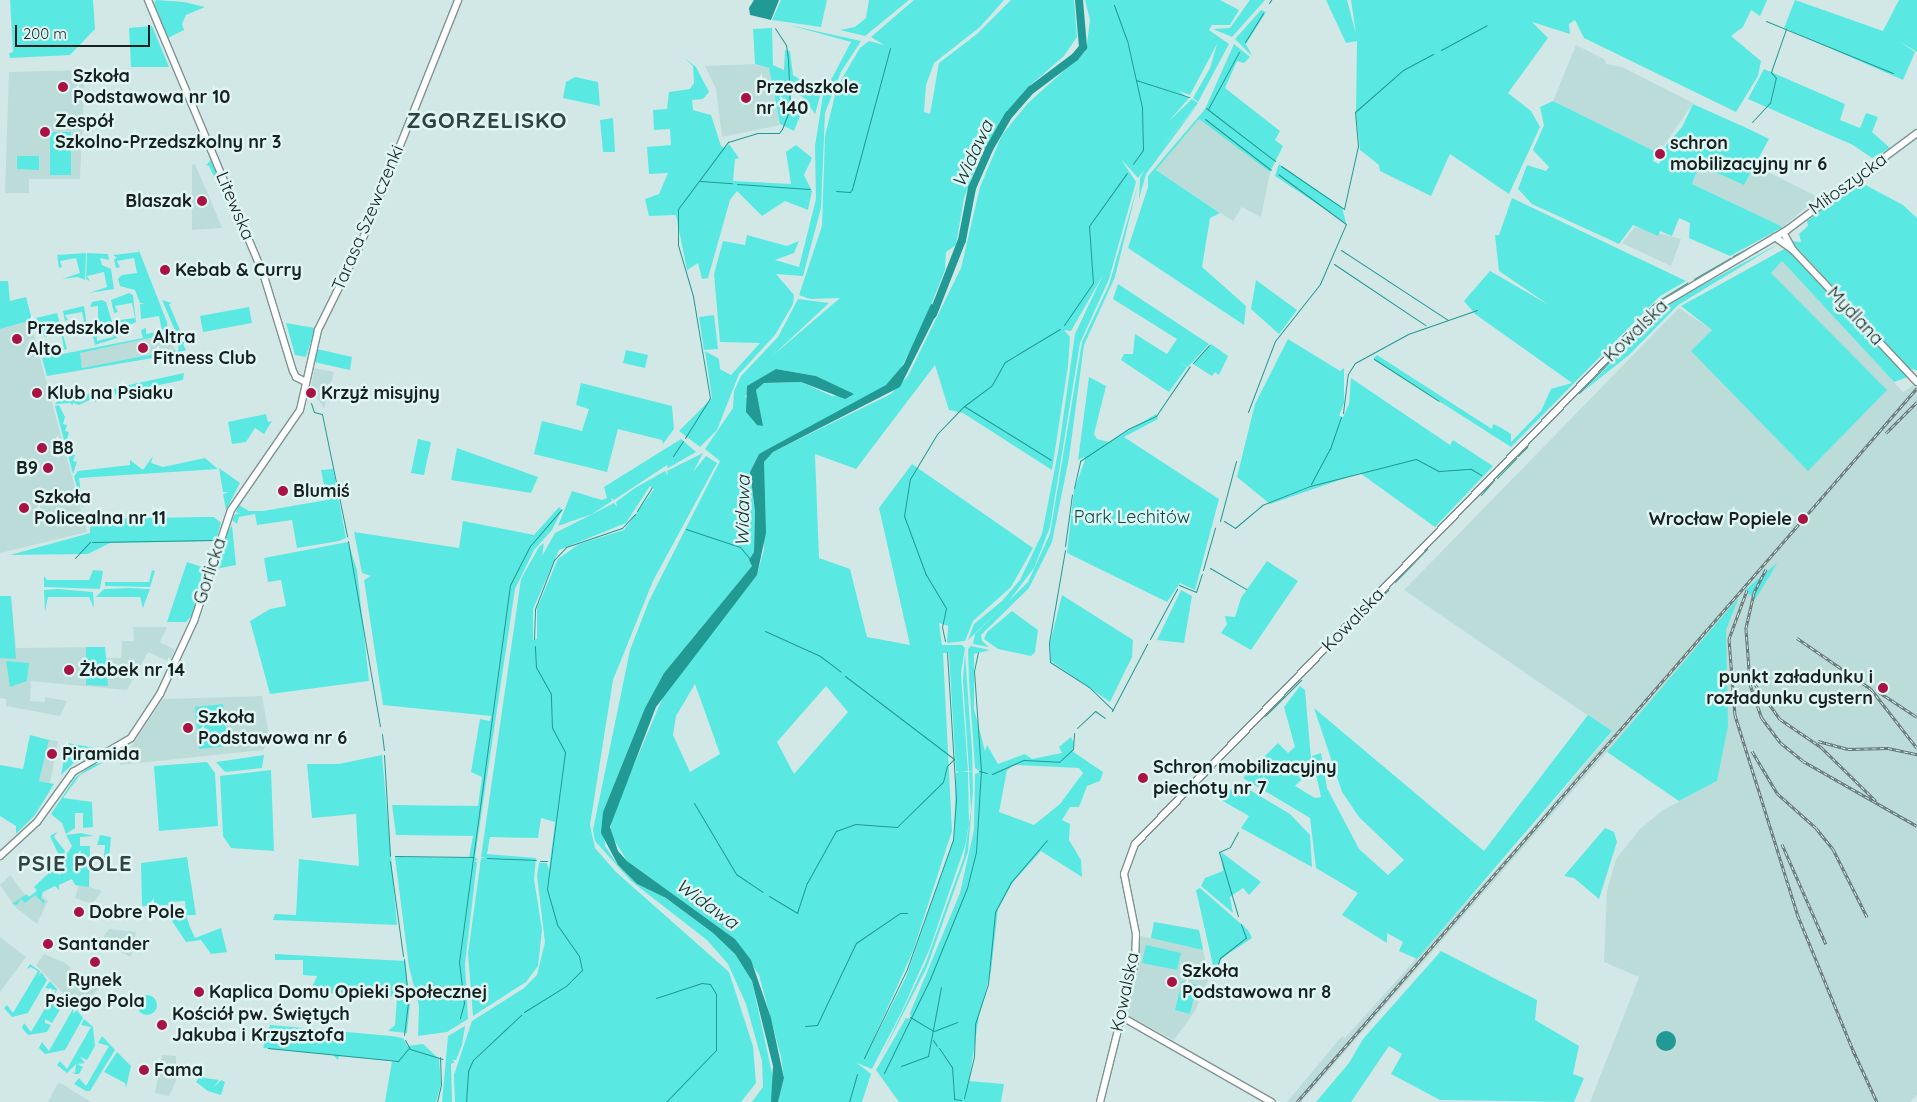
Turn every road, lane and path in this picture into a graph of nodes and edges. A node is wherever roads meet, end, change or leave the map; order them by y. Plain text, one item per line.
1 (148, 0) edge
2 (458, 0) edge
3 (1917, 133) edge
4 (1779, 235) junction
5 (306, 382) junction
6 (1917, 382) edge
7 (12, 845) junction
8 (0, 850) edge
9 (0, 856) edge
10 (1122, 1017) junction
11 (1100, 1102) edge
12 (1271, 1102) edge

1 - 5 street, Litewska
2 - 5 street, Tarasa Szewczenki
3 - 4 street, Miłoszycka
4 - 6 street, Mydlana
4 - 10 street, Kowalska
5 - 7 street, Gorlicka
7 - 8 street
7 - 9 street, Gorlicka
10 - 11 street, Kowalska
10 - 12 street

